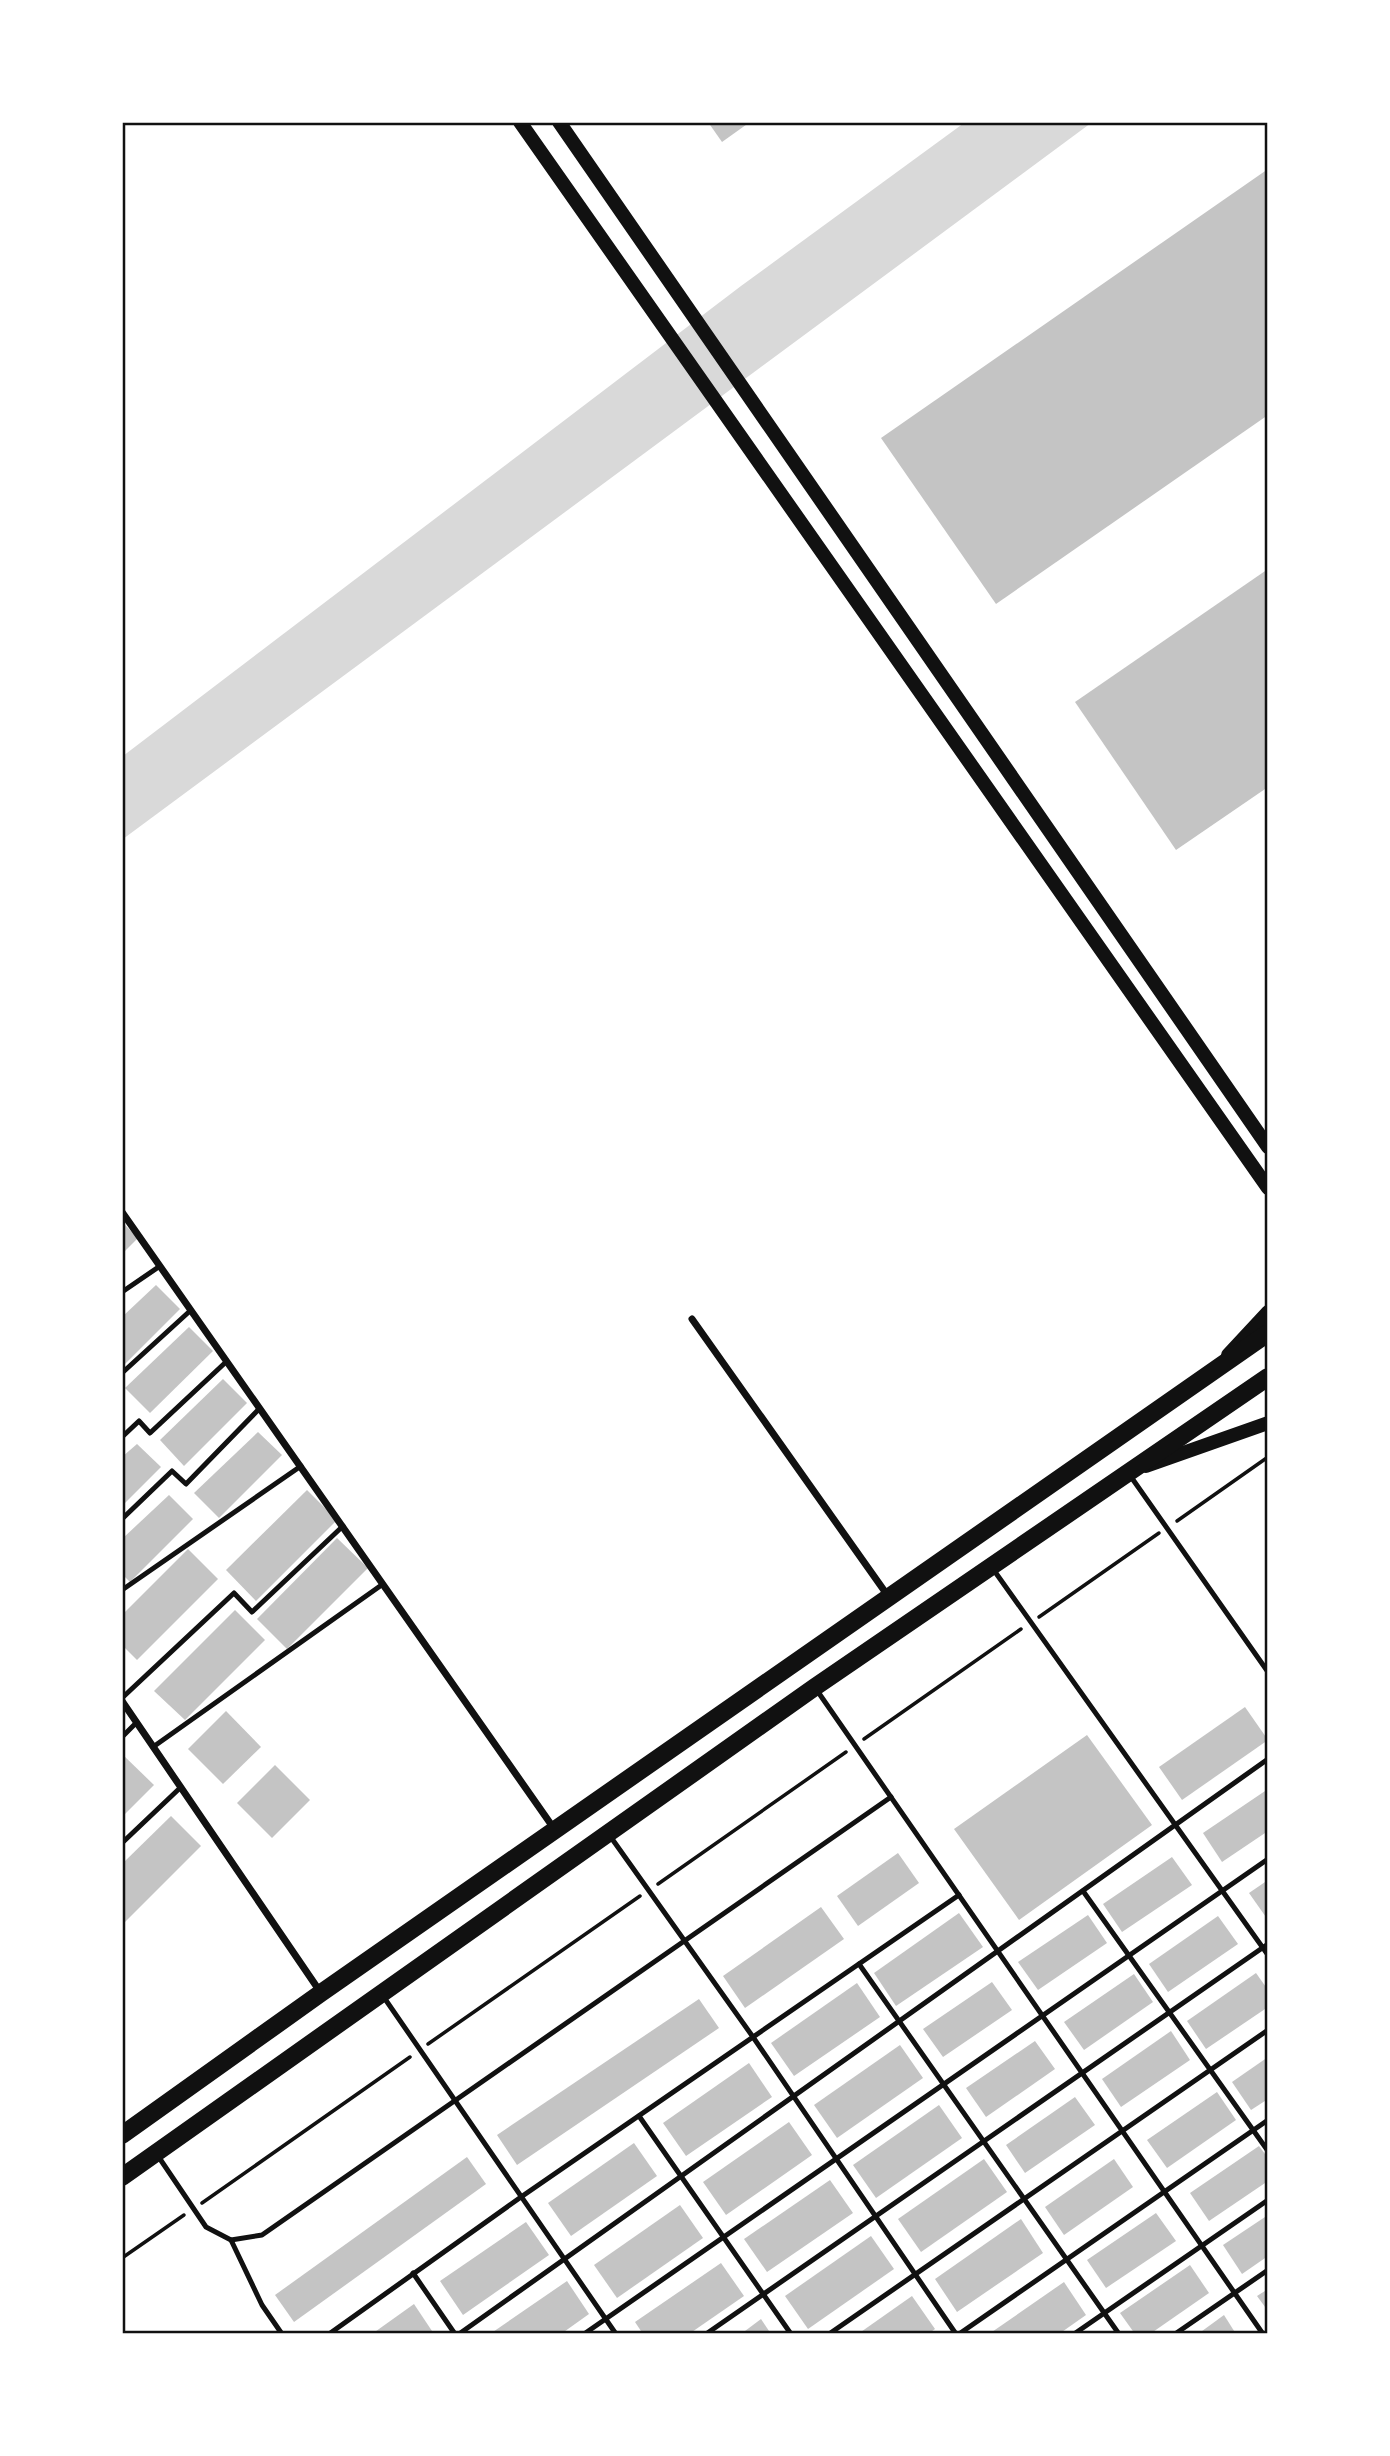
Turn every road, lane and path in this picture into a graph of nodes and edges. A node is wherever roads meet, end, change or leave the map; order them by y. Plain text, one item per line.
1 (520, 122) edge
2 (559, 122) edge
3 (1265, 1142) edge
4 (1242, 1153) junction
5 (1268, 1188) edge
6 (1268, 1200) edge
7 (122, 1212) edge
8 (160, 1266) junction
9 (122, 1292) edge
10 (191, 1310) junction
11 (1268, 1312) edge
12 (692, 1319) dead end
13 (1268, 1333) edge
14 (227, 1361) junction
15 (1215, 1370) junction
16 (122, 1373) edge
17 (1268, 1377) edge
18 (260, 1408) junction
19 (1268, 1423) edge
20 (122, 1437) edge
21 (1268, 1457) edge
22 (301, 1466) junction
23 (1128, 1473) junction
24 (122, 1519) edge
25 (343, 1526) junction
26 (1166, 1528) junction
27 (991, 1566) junction
28 (383, 1584) junction
29 (122, 1590) edge
30 (889, 1597) junction
31 (1031, 1622) junction
32 (1268, 1672) edge
33 (815, 1687) junction
34 (122, 1700) edge
35 (137, 1723) junction
36 (122, 1737) edge
37 (855, 1745) junction
38 (153, 1747) junction
39 (1268, 1759) edge
40 (181, 1787) junction
41 (891, 1797) junction
42 (1175, 1825) junction
43 (556, 1830) junction
44 (608, 1833) junction
45 (122, 1843) edge
46 (1268, 1860) edge
47 (648, 1890) junction
48 (1083, 1891) junction
49 (1222, 1891) junction
50 (959, 1895) junction
51 (684, 1941) junction
52 (1265, 1946) edge
53 (998, 1951) junction
54 (1129, 1955) junction
55 (1268, 1955) edge
56 (859, 1964) junction
57 (321, 1993) junction
58 (381, 1993) junction
59 (1170, 2012) junction
60 (1042, 2016) junction
61 (900, 2021) junction
62 (1268, 2030) edge
63 (753, 2037) junction
64 (420, 2050) junction
65 (1210, 2070) junction
66 (1082, 2073) junction
67 (944, 2084) junction
68 (794, 2097) junction
69 (455, 2101) junction
70 (639, 2116) junction
71 (1268, 2120) edge
72 (1253, 2130) junction
73 (1122, 2131) junction
74 (122, 2136) edge
75 (984, 2141) junction
76 (1268, 2151) edge
77 (156, 2153) junction
78 (836, 2158) junction
79 (681, 2176) junction
80 (122, 2177) edge
81 (1164, 2191) junction
82 (521, 2197) junction
83 (1024, 2198) junction
84 (1268, 2200) edge
85 (194, 2209) junction
86 (876, 2216) junction
87 (723, 2237) junction
88 (231, 2240) junction
89 (1202, 2245) junction
90 (122, 2258) edge
91 (564, 2259) junction
92 (1067, 2259) junction
93 (1268, 2270) edge
94 (414, 2273) junction
95 (915, 2274) junction
96 (1235, 2292) junction
97 (763, 2294) junction
98 (1105, 2312) junction
99 (605, 2319) junction
100 (282, 2333) edge
101 (329, 2333) edge
102 (457, 2333) edge
103 (584, 2333) edge
104 (616, 2333) edge
105 (706, 2333) edge
106 (791, 2333) edge
107 (829, 2333) edge
108 (958, 2333) edge
109 (1074, 2333) edge
110 (1119, 2333) edge
111 (1175, 2333) edge
112 (1263, 2333) edge

1 - 4 main road
2 - 3 main road
4 - 5 main road
4 - 6 main road
7 - 8 street
8 - 9 lane
8 - 10 street
10 - 14 street
10 - 16 lane
11 - 15 main road
12 - 30 street
13 - 15 main road
14 - 18 street
14 - 20 lane
15 - 30 main road
17 - 23 main road
18 - 22 street
18 - 24 lane
19 - 23 main road
21 - 26 path
22 - 25 street
22 - 29 lane
23 - 26 lane
23 - 27 main road
25 - 28 street
25 - 34 lane
26 - 31 path
26 - 32 lane
27 - 31 lane
27 - 33 main road
28 - 38 lane
28 - 43 street
30 - 43 main road
31 - 37 path
31 - 42 lane
33 - 37 lane
33 - 44 main road
34 - 35 street
35 - 36 lane
35 - 38 street
37 - 41 lane
37 - 47 path
38 - 40 street
39 - 42 lane
40 - 45 lane
40 - 57 street
41 - 50 lane
41 - 51 lane
42 - 48 lane
42 - 49 lane
43 - 57 main road
44 - 47 lane
44 - 58 main road
46 - 49 lane
47 - 51 lane
47 - 64 path
48 - 53 lane
48 - 54 lane
49 - 52 lane
49 - 54 lane
50 - 53 lane
50 - 56 lane
51 - 63 lane
51 - 69 lane
52 - 55 lane
52 - 59 lane
53 - 60 lane
53 - 61 lane
54 - 59 lane
54 - 60 lane
56 - 61 lane
56 - 63 lane
57 - 74 main road
58 - 64 lane
58 - 77 main road
59 - 65 lane
59 - 66 lane
60 - 66 lane
60 - 67 lane
61 - 67 lane
61 - 68 lane
62 - 65 lane
63 - 68 lane
63 - 70 lane
64 - 69 lane
64 - 85 path
65 - 72 lane
65 - 73 lane
66 - 73 lane
66 - 75 lane
67 - 75 lane
67 - 78 lane
68 - 78 lane
68 - 79 lane
69 - 82 lane
69 - 88 lane
70 - 79 lane
70 - 82 lane
71 - 72 lane
72 - 76 lane
72 - 81 lane
73 - 81 lane
73 - 83 lane
75 - 83 lane
75 - 86 lane
77 - 80 main road
77 - 85 lane
78 - 86 lane
78 - 87 lane
79 - 87 lane
79 - 91 lane
81 - 89 lane
81 - 92 lane
82 - 91 lane
82 - 94 lane
83 - 92 lane
83 - 95 lane
84 - 89 lane
85 - 88 lane
85 - 90 path
86 - 95 lane
86 - 97 lane
87 - 97 lane
87 - 99 lane
88 - 100 lane
89 - 96 lane
89 - 98 lane
91 - 99 lane
91 - 102 lane
92 - 98 lane
92 - 108 lane
93 - 96 lane
94 - 101 lane
94 - 102 lane
95 - 107 lane
95 - 108 lane
96 - 111 lane
96 - 112 lane
97 - 105 lane
97 - 106 lane
98 - 109 lane
98 - 110 lane
99 - 103 lane
99 - 104 lane

